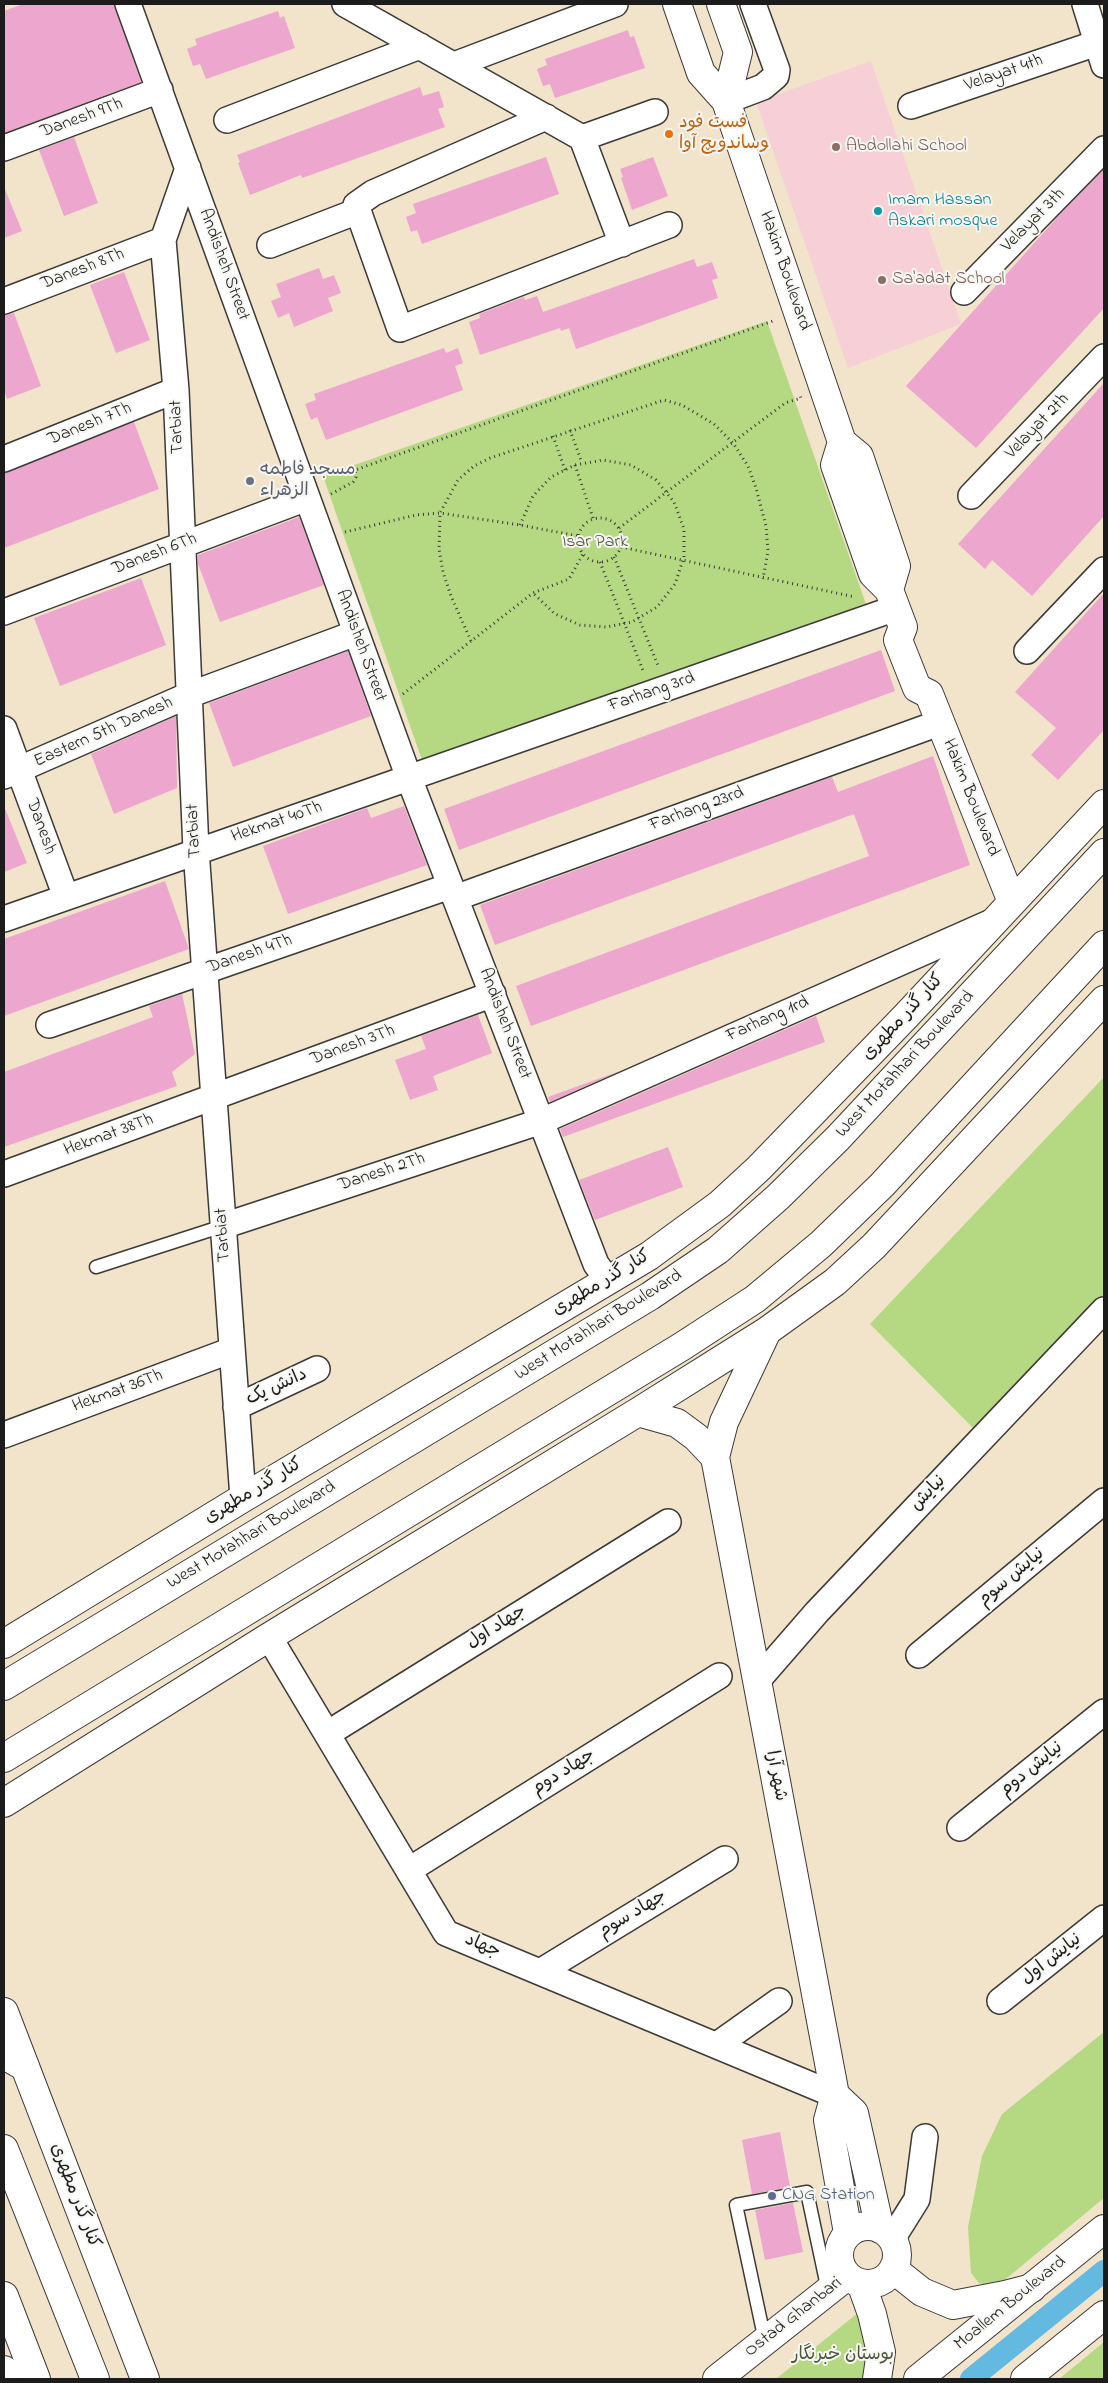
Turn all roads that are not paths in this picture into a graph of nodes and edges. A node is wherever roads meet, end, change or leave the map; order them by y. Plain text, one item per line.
1 (128, 4) edge
2 (345, 4) edge
3 (615, 4) edge
4 (677, 4) edge
5 (721, 4) edge
6 (753, 4) edge
7 (1085, 4) edge
8 (420, 46) junction
9 (1101, 54) edge
10 (454, 65) junction
11 (160, 90) junction
12 (726, 101) junction
13 (911, 106) dead end
14 (655, 112) dead end
15 (546, 117) junction
16 (227, 120) dead end
17 (582, 138) junction
18 (4, 148) edge
19 (1104, 150) edge
20 (188, 168) junction
21 (358, 211) junction
22 (669, 225) dead end
23 (163, 240) junction
24 (622, 244) junction
25 (270, 245) dead end
26 (964, 292) dead end
27 (4, 301) edge
28 (1104, 357) edge
29 (176, 390) junction
30 (4, 459) edge
31 (972, 496) dead end
32 (307, 498) junction
33 (183, 545) junction
34 (1104, 570) edge
35 (896, 608) junction
36 (4, 612) edge
37 (356, 634) junction
38 (1027, 651) dead end
39 (189, 696) junction
40 (939, 723) junction
41 (4, 729) edge
42 (11, 773) edge
43 (409, 778) junction
44 (1104, 804) edge
45 (196, 850) junction
46 (1104, 853) edge
47 (453, 892) junction
48 (66, 896) junction
49 (1003, 911) junction
50 (4, 918) edge
51 (1104, 945) edge
52 (204, 971) junction
53 (493, 994) junction
54 (1104, 1000) edge
55 (906, 1016) junction
56 (49, 1025) dead end
57 (895, 1077) junction
58 (214, 1098) junction
59 (542, 1120) junction
60 (4, 1174) edge
61 (223, 1226) junction
62 (96, 1266) dead end
63 (608, 1281) junction
64 (1104, 1310) edge
65 (767, 1331) junction
66 (232, 1350) junction
67 (318, 1369) dead end
68 (236, 1407) junction
69 (638, 1412) junction
70 (4, 1435) edge
71 (715, 1457) junction
72 (243, 1498) junction
73 (1104, 1501) edge
74 (668, 1522) dead end
75 (269, 1637) junction
76 (4, 1644) edge
77 (919, 1655) dead end
78 (719, 1676) dead end
79 (757, 1681) junction
80 (4, 1686) edge
81 (1104, 1712) edge
82 (327, 1734) junction
83 (4, 1758) edge
84 (4, 1803) edge
85 (960, 1828) dead end
86 (726, 1859) dead end
87 (408, 1870) junction
88 (1104, 1918) edge
89 (540, 1972) junction
90 (779, 2001) dead end
91 (1000, 2001) dead end
92 (4, 2012) edge
93 (717, 2045) junction
94 (14, 2061) edge
95 (835, 2095) junction
96 (925, 2137) dead end
97 (4, 2149) edge
98 (1104, 2229) edge
99 (848, 2234) junction
100 (886, 2234) junction
101 (893, 2269) junction
102 (845, 2283) junction
103 (1032, 2288) junction
104 (4, 2296) edge
105 (1104, 2315) edge
106 (765, 2341) junction
107 (4, 2370) edge
108 (7, 2379) edge
109 (36, 2379) edge
110 (95, 2379) edge
111 (145, 2379) edge
112 (716, 2379) edge
113 (878, 2379) edge
114 (918, 2379) edge
115 (1025, 2379) edge

1 - 11 street, Andisheh Street
2 - 8 street
3 - 10 street
4 - 12 street, Hakim Boulevard
5 - 12 street
6 - 12 street
7 - 9 street
8 - 10 street
8 - 16 street
9 - 13 street, Velayat 4th
10 - 15 street
11 - 18 street, Danesh 9Th
11 - 20 street, Andisheh Street
12 - 35 street, Hakim Boulevard
14 - 17 street
15 - 17 street
15 - 21 street
17 - 24 street
19 - 26 street, Velayat 3th
20 - 23 street, Tarbiat
20 - 32 street, Andisheh Street
21 - 24 street
21 - 25 street
22 - 24 street
23 - 27 street, Danesh 8Th
23 - 29 street, Tarbiat
28 - 31 street, Velayat 2th
29 - 30 street, Danesh 7Th
29 - 33 street, Tarbiat
32 - 33 street, Danesh 6Th
32 - 37 street, Andisheh Street
33 - 36 street, Danesh 6Th
33 - 39 street, Tarbiat
34 - 38 street
35 - 40 street, Hakim Boulevard
35 - 43 street, Farhang 3rd
37 - 39 street, Eastern 5th Danesh
37 - 43 street, Andisheh Street
39 - 42 street, Eastern 5th Danesh
39 - 45 street, Tarbiat
40 - 47 street, Farhang 23rd
40 - 49 street, Hakim Boulevard
41 - 42 street, Danesh
42 - 48 street, Danesh
43 - 45 street, Hekmat 40Th
43 - 47 street, Andisheh Street
44 - 49 street, کنار گذر مطهری
45 - 48 street, Hekmat 40Th
45 - 52 street, Tarbiat
46 - 57 street, West Motahhari Boulevard
47 - 52 street, Danesh 4Th
47 - 53 street, Andisheh Street
48 - 50 street, Hekmat 40Th
49 - 55 street, کنار گذر مطهری
49 - 59 street, Farhang 1rd
51 - 83 street
52 - 56 street, Danesh 4Th
52 - 58 street, Tarbiat
53 - 58 street, Danesh 3Th
53 - 59 street, Andisheh Street
54 - 65 street
55 - 57 street
55 - 63 street, کنار گذر مطهری
57 - 80 street, West Motahhari Boulevard
58 - 60 street, Hekmat 38Th
58 - 61 street, Tarbiat
59 - 61 street, Danesh 2Th
59 - 63 street, Andisheh Street
61 - 62 lane
61 - 66 street, Tarbiat
63 - 72 street, کنار گذر مطهری
64 - 79 street, نيايش
65 - 69 street
65 - 71 street
66 - 68 street, Tarbiat
66 - 70 street, Hekmat 36Th
67 - 68 street, دانش یک
68 - 72 street, Tarbiat
69 - 71 street
69 - 75 street
71 - 79 street, شهر آرا
72 - 76 street, کنار گذر مطهری
73 - 77 street, نیایش سوم
74 - 82 street, جهاد اول
75 - 82 street, جهاد
75 - 84 street
78 - 87 street, جهاد دوم
79 - 95 street, شهر آرا
81 - 85 street, نیایش دوم
82 - 87 street, جهاد
86 - 89 street, جهاد سوم
87 - 89 street, جهاد
88 - 91 street, نیایش اول
89 - 93 street, جهاد
90 - 93 street
92 - 94 street, کنار گذر مطهری
93 - 95 street, جهاد
94 - 111 street, کنار گذر مطهری
95 - 99 street, شهر آرا
95 - 100 street
96 - 100 street
97 - 110 street
98 - 103 street, Moallem Boulevard
99 - 100 street
99 - 102 street
100 - 101 street
101 - 102 street
101 - 103 street
102 - 106 street, Ostad Ghanbari
102 - 106 lane
102 - 113 street
103 - 114 street, Moallem Boulevard
104 - 109 street
105 - 115 street
106 - 112 street, Ostad Ghanbari
107 - 108 street

